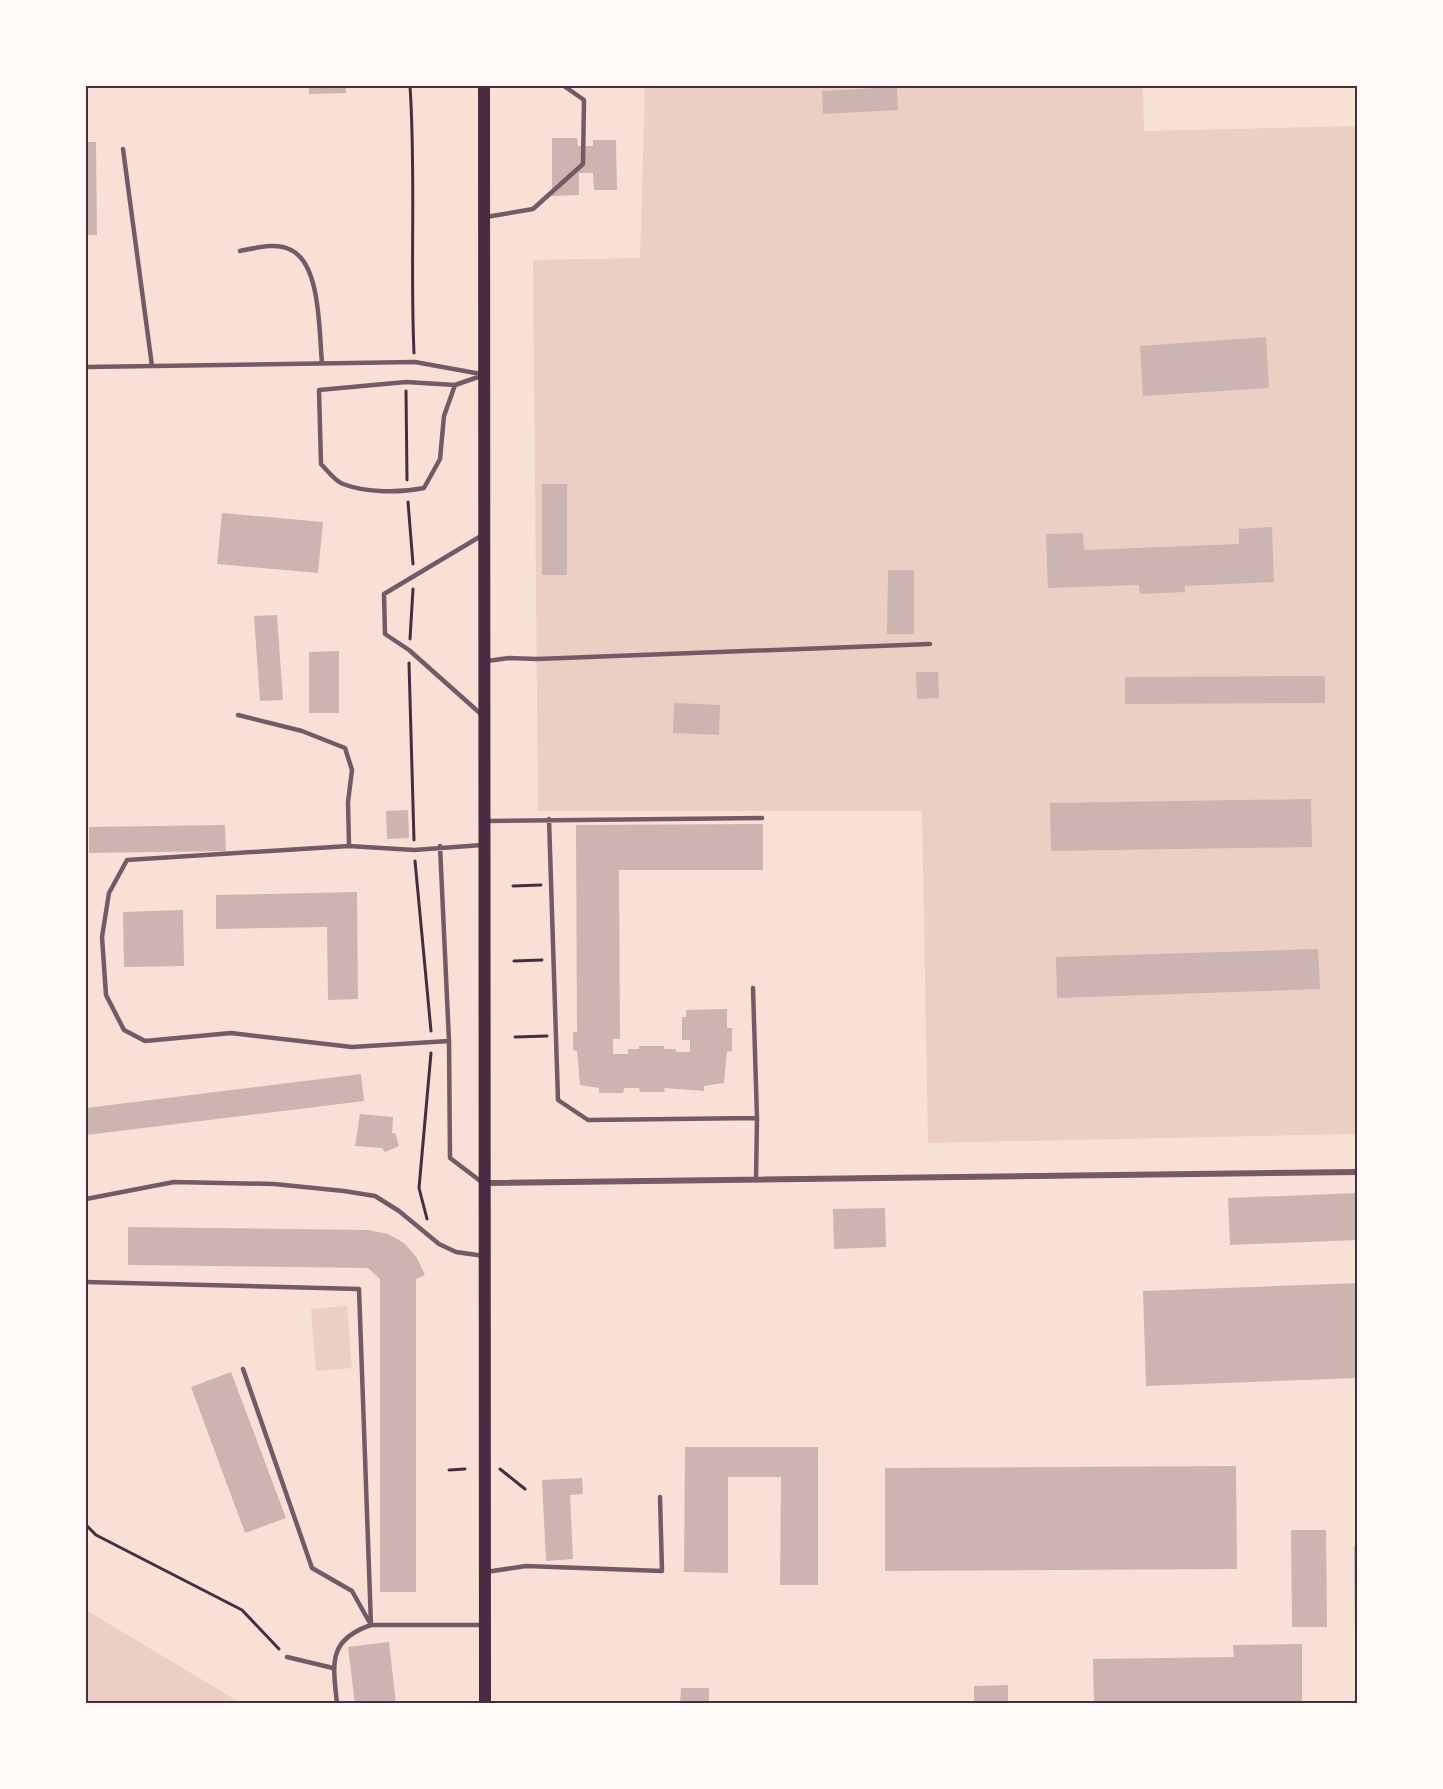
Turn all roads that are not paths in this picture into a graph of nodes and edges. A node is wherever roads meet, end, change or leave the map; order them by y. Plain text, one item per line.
1 (484, 86) edge
2 (564, 86) edge
3 (123, 149) dead end
4 (486, 217) junction
5 (240, 251) dead end
6 (322, 363) junction
7 (152, 366) junction
8 (86, 367) edge
9 (484, 375) junction
10 (455, 385) junction
11 (484, 535) junction
12 (930, 644) dead end
13 (484, 662) junction
14 (238, 715) dead end
15 (484, 717) junction
16 (762, 818) dead end
17 (549, 819) junction
18 (484, 821) junction
19 (484, 845) junction
20 (349, 846) junction
21 (440, 846) junction
22 (753, 988) dead end
23 (449, 1041) junction
24 (757, 1118) junction
25 (1358, 1172) edge
26 (756, 1180) junction
27 (483, 1183) junction
28 (86, 1199) edge
29 (484, 1256) junction
30 (86, 1281) edge
31 (243, 1369) dead end
32 (660, 1497) dead end
33 (483, 1572) junction
34 (371, 1625) junction
35 (484, 1625) junction
36 (287, 1657) road end
37 (333, 1668) junction
38 (337, 1704) edge
39 (485, 1704) edge

1 - 4 main road
2 - 4 lane
3 - 7 lane
4 - 9 main road
5 - 6 lane
6 - 7 lane
6 - 9 lane
7 - 8 lane
9 - 10 lane
9 - 11 main road
10 - 10 lane
11 - 13 main road
11 - 15 lane
12 - 13 lane
13 - 15 main road
14 - 20 lane
15 - 18 main road
16 - 17 lane
17 - 18 lane
17 - 24 lane
18 - 19 main road
19 - 21 lane
19 - 27 main road
20 - 21 lane
20 - 23 lane
21 - 23 lane
22 - 24 lane
23 - 27 lane
24 - 26 lane
25 - 26 street
26 - 27 street
27 - 29 main road
28 - 29 lane
29 - 33 main road
30 - 34 lane
31 - 34 lane
32 - 33 lane
33 - 35 main road
34 - 35 lane
34 - 37 lane
35 - 39 main road
36 - 37 lane
37 - 38 lane

